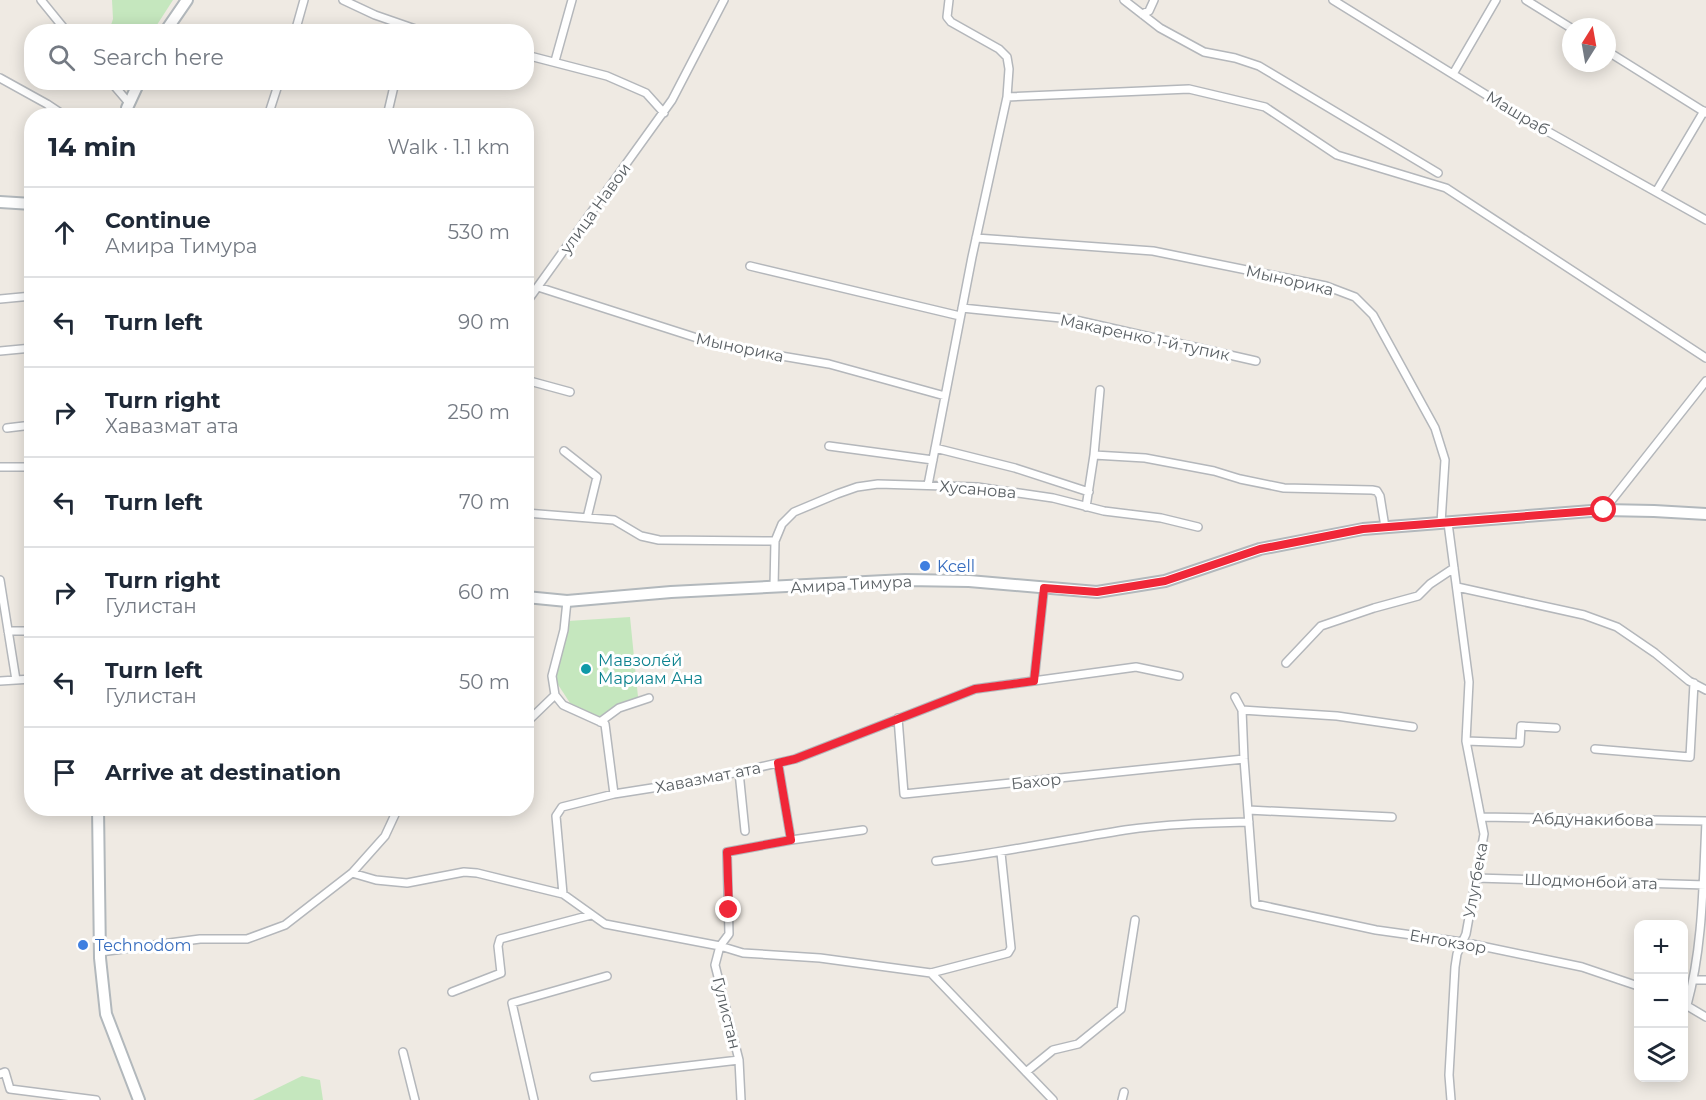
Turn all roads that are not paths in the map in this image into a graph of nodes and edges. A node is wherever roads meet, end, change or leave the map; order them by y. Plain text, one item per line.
1 (41, 0) edge
2 (187, 0) edge
3 (304, 0) edge
4 (343, 0) edge
5 (572, 0) edge
6 (724, 0) edge
7 (949, 0) edge
8 (1124, 0) edge
9 (1154, 0) edge
10 (1334, 0) edge
11 (1496, 0) edge
12 (1526, 0) edge
13 (1142, 14) junction
14 (1562, 22) edge
15 (60, 24) edge
16 (170, 24) edge
17 (297, 24) edge
18 (400, 24) edge
19 (534, 57) edge
20 (1616, 57) edge
21 (555, 61) junction
22 (1453, 74) junction
23 (0, 78) edge
24 (118, 90) edge
25 (135, 90) edge
26 (276, 90) edge
27 (394, 90) edge
28 (1007, 97) junction
29 (129, 104) junction
30 (53, 108) edge
31 (128, 108) edge
32 (271, 108) edge
33 (389, 108) edge
34 (1705, 112) edge
35 (664, 113) junction
36 (1438, 173) dead end
37 (1656, 192) junction
38 (0, 202) edge
39 (24, 204) edge
40 (1706, 220) edge
41 (976, 238) junction
42 (750, 267) dead end
43 (538, 287) junction
44 (534, 292) edge
45 (24, 297) edge
46 (0, 300) edge
47 (961, 312) junction
48 (24, 349) edge
49 (0, 351) edge
50 (1706, 357) edge
51 (1256, 361) dead end
52 (1706, 381) edge
53 (534, 382) edge
54 (1100, 390) dead end
55 (570, 392) dead end
56 (945, 396) junction
57 (24, 426) edge
58 (7, 428) dead end
59 (829, 446) dead end
60 (935, 448) junction
61 (564, 451) dead end
62 (1094, 455) junction
63 (933, 460) junction
64 (0, 467) edge
65 (24, 467) edge
66 (928, 485) junction
67 (1089, 492) junction
68 (1086, 507) junction
69 (1604, 510) junction
70 (534, 514) edge
71 (1706, 514) edge
72 (587, 518) junction
73 (1445, 523) junction
74 (1198, 527) dead end
75 (1385, 527) junction
76 (776, 541) junction
77 (1454, 568) junction
78 (0, 580) edge
79 (774, 587) junction
80 (1457, 587) junction
81 (1044, 588) junction
82 (534, 598) edge
83 (567, 601) junction
84 (8, 631) junction
85 (24, 631) edge
86 (1286, 663) dead end
87 (1179, 676) dead end
88 (24, 679) edge
89 (15, 680) junction
90 (0, 681) edge
91 (1034, 681) junction
92 (1694, 683) junction
93 (1706, 690) edge
94 (555, 695) junction
95 (1235, 697) dead end
96 (649, 698) dead end
97 (1242, 710) junction
98 (534, 715) edge
99 (898, 718) junction
100 (600, 722) junction
101 (1413, 727) dead end
102 (1556, 728) dead end
103 (1466, 741) junction
104 (1595, 749) dead end
105 (1244, 759) junction
106 (778, 763) junction
107 (739, 772) junction
108 (614, 794) junction
109 (1248, 810) junction
110 (98, 816) edge
111 (394, 816) edge
112 (1481, 817) junction
113 (1392, 818) dead end
114 (1706, 821) edge
115 (1249, 822) junction
116 (863, 830) dead end
117 (745, 831) dead end
118 (791, 840) junction
119 (1001, 853) junction
120 (936, 861) dead end
121 (352, 873) junction
122 (1476, 878) junction
123 (1705, 885) edge
124 (563, 894) junction
125 (591, 915) junction
126 (1135, 920) dead end
127 (1462, 942) junction
128 (720, 946) junction
129 (100, 952) junction
130 (931, 973) junction
131 (608, 976) dead end
132 (1694, 980) junction
133 (1706, 980) edge
134 (1634, 985) edge
135 (452, 992) dead end
136 (1688, 996) edge
137 (1688, 1006) edge
138 (1706, 1017) edge
139 (403, 1052) dead end
140 (739, 1060) junction
141 (1026, 1072) junction
142 (3, 1073) edge
143 (594, 1077) dead end
144 (96, 1100) edge
145 (139, 1100) edge
146 (415, 1100) edge
147 (534, 1100) edge
148 (741, 1100) edge
149 (1053, 1100) edge
150 (1451, 1100) edge

1 - 15 street
2 - 16 street
3 - 17 street
4 - 18 street
5 - 21 street
6 - 35 street, улица Навои
7 - 28 street
8 - 13 street
9 - 13 street
10 - 22 street, Машраб
11 - 22 street
12 - 14 street
13 - 36 street
19 - 21 street
20 - 34 street
21 - 35 street
22 - 37 street, Машраб
23 - 30 street
24 - 29 street
25 - 29 street
26 - 32 street
27 - 33 street
28 - 41 street
28 - 50 street
29 - 31 street
34 - 37 street
35 - 43 street, улица Навои
37 - 40 street, Машраб
38 - 39 street
41 - 47 street
41 - 73 street, Мынорика
42 - 47 street, Макаренко 1-й тупик
43 - 44 street, улица Навои
43 - 56 street, Мынорика
45 - 46 street
47 - 51 street, Макаренко 1-й тупик
47 - 56 street
48 - 49 street
52 - 69 street
53 - 55 street
54 - 62 street
56 - 60 street
57 - 58 street
59 - 63 street
60 - 63 street
60 - 67 street
61 - 72 street
62 - 67 street
62 - 75 street
63 - 66 street
64 - 65 street
66 - 68 street, Хусанова
66 - 76 street, Хусанова
67 - 68 street
68 - 74 street, Хусанова
69 - 71 street, Амира Тимура
69 - 73 street, Амира Тимура
70 - 72 street
72 - 76 street
73 - 75 street, Амира Тимура
73 - 77 street, Улугбека
75 - 81 street, Амира Тимура
76 - 79 street, Хусанова
77 - 80 street, Улугбека
77 - 86 street
78 - 84 street
79 - 81 street, Амира Тимура
79 - 83 street, Амира Тимура
80 - 92 street
80 - 103 street, Улугбека
81 - 91 street
82 - 83 street, Амира Тимура
83 - 94 street
84 - 85 street
84 - 89 street
87 - 91 street, Хавазмат ата
88 - 89 street
89 - 90 street
91 - 99 street, Хавазмат ата
92 - 93 street
92 - 104 street
94 - 98 street
94 - 100 street
95 - 97 street
96 - 100 street
97 - 101 street
97 - 105 street
99 - 105 street, Бахор
99 - 106 street, Хавазмат ата
100 - 108 street
102 - 103 street
103 - 112 street, Улугбека
105 - 109 street
106 - 107 street, Хавазмат ата
106 - 118 street
107 - 108 street, Хавазмат ата
107 - 117 street
108 - 124 street, Хавазмат ата
109 - 113 street
109 - 115 street
110 - 129 street
111 - 121 street
112 - 114 street, Абдунакибова
112 - 122 street, Улугбека
114 - 123 street
115 - 119 street
115 - 127 street, Енгокзор
116 - 118 street, Гулистан
118 - 128 street, Гулистан
119 - 120 street
119 - 130 street
121 - 124 street
121 - 129 street
122 - 123 street, Шодмонбой ата
122 - 127 street, Улугбека
123 - 132 street
124 - 125 street
125 - 128 street
125 - 135 street
126 - 141 street
127 - 134 street, Енгокзор
127 - 150 street, Улугбека
128 - 130 street
128 - 140 street, Гулистан
129 - 145 street
130 - 141 street
131 - 147 street
132 - 133 street
132 - 136 street
137 - 138 street
139 - 146 street
140 - 143 street
140 - 148 street, Гулистан
141 - 149 street
142 - 144 street

